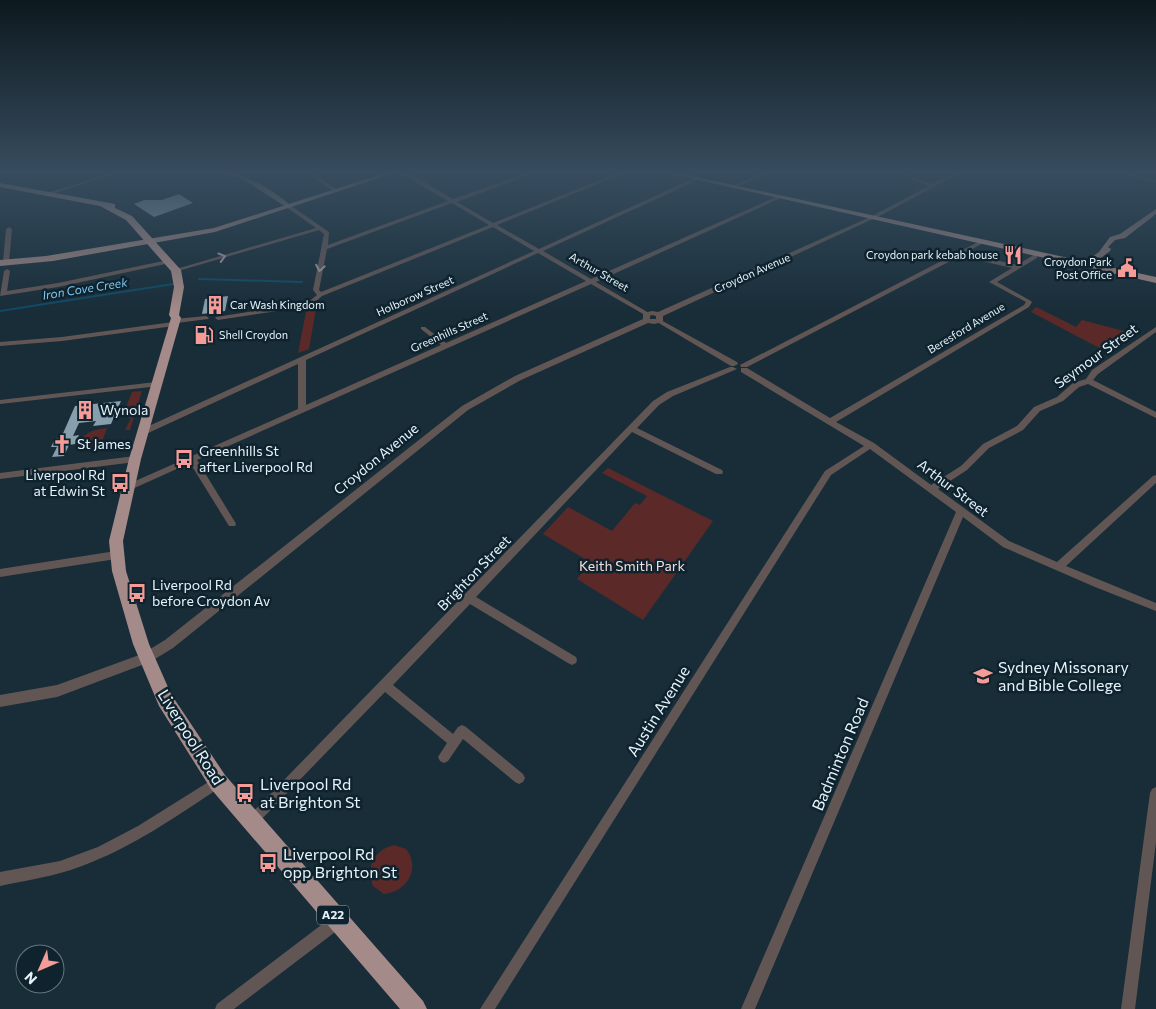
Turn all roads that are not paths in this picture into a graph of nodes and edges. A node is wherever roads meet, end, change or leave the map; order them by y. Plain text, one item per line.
1 (129, 219) edge
2 (136, 219) edge
3 (248, 219) edge
4 (308, 219) edge
5 (403, 219) edge
6 (484, 219) edge
7 (508, 219) edge
8 (608, 219) edge
9 (730, 219) edge
10 (870, 219) edge
11 (877, 219) edge
12 (1145, 219) edge
13 (494, 225) junction
14 (321, 228) junction
15 (9, 230) dead end
16 (142, 233) junction
17 (982, 242) junction
18 (155, 243) junction
19 (111, 247) junction
20 (324, 248) junction
21 (538, 251) junction
22 (960, 254) junction
23 (1036, 254) junction
24 (44, 259) junction
25 (168, 262) junction
26 (4, 265) edge
27 (1086, 265) junction
28 (1017, 267) junction
29 (178, 270) junction
30 (1156, 280) edge
31 (590, 281) junction
32 (2, 293) edge
33 (320, 295) junction
34 (206, 318) dead end
35 (218, 318) dead end
36 (653, 318) junction
37 (175, 321) junction
38 (423, 328) dead end
39 (1156, 329) edge
40 (0, 344) edge
41 (446, 346) junction
42 (302, 358) junction
43 (734, 367) junction
44 (744, 368) junction
45 (1089, 380) junction
46 (156, 384) junction
47 (0, 402) edge
48 (302, 410) junction
49 (1156, 416) edge
50 (831, 421) junction
51 (632, 429) junction
52 (143, 432) junction
53 (871, 445) junction
54 (192, 459) junction
55 (135, 460) junction
56 (720, 472) dead end
57 (0, 476) edge
58 (1156, 478) edge
59 (127, 488) junction
60 (931, 489) junction
61 (962, 512) junction
62 (232, 524) dead end
63 (116, 555) junction
64 (1058, 567) junction
65 (0, 573) edge
66 (469, 598) junction
67 (1156, 607) edge
68 (146, 658) junction
69 (572, 660) dead end
70 (386, 686) junction
71 (0, 701) edge
72 (454, 742) junction
73 (444, 757) dead end
74 (519, 778) dead end
75 (218, 782) junction
76 (1156, 792) edge
77 (251, 822) junction
78 (0, 879) edge
79 (338, 921) junction
80 (222, 1009) edge
81 (415, 1009) edge
82 (487, 1009) edge
83 (748, 1009) edge
84 (1128, 1009) edge

1 - 16 highway
2 - 18 highway
3 - 18 main road
4 - 14 street
5 - 20 street
6 - 13 street, Arthur Street
7 - 13 street
8 - 21 street, Holborow Street
9 - 31 street, Greenhills Street
10 - 36 street, Croydon Avenue
11 - 17 main road
12 - 27 main road
13 - 21 street, Arthur Street
13 - 33 street
14 - 20 street
29 -> 14 street
15 - 26 street
16 - 18 highway
16 - 19 main road
17 - 22 street
17 - 23 main road
18 - 19 main road
18 - 24 main road
18 - 25 highway
18 - 29 highway
19 - 24 main road
20 -> 33 street
21 - 31 street, Arthur Street
21 - 42 street, Holborow Street
22 - 28 street
22 - 44 street
23 - 27 main road
23 - 28 street, Beresford Avenue
24 - 26 main road
25 - 29 highway
25 - 32 street
26 - 32 street
27 - 30 main road
28 - 50 street, Beresford Avenue
29 - 37 highway, Liverpool Road / A22
31 - 36 street, Arthur Street
31 - 41 street, Greenhills Street
33 - 35 street
34 - 37 street
36 - 43 street, Arthur Street
36 - 68 street, Croydon Avenue
37 - 40 street
37 - 46 highway, Liverpool Road / A22
38 - 41 street
39 - 45 street, Seymour Street
41 - 48 street, Greenhills Street
42 - 48 street
42 - 52 street, Holborow Street
43 - 44 street
43 - 51 street, Brighton Street
44 - 50 street, Arthur Street
45 - 49 street
45 - 60 street, Seymour Street
46 - 47 street
46 - 52 highway, Liverpool Road / A22
48 - 54 street, Greenhills Street
50 - 53 street, Arthur Street
51 - 56 street
51 - 66 street, Brighton Street
52 - 55 highway, Liverpool Road / A22
53 - 60 street, Arthur Street
53 - 82 street, Austin Avenue
54 - 59 street, Greenhills Street
54 - 62 street
55 - 57 street
55 - 59 highway, Liverpool Road / A22
58 - 64 street
59 - 63 highway, Liverpool Road / A22
60 - 61 street, Arthur Street
61 - 64 street, Arthur Street
61 - 83 street, Badminton Road
63 - 65 street
63 - 68 highway, Liverpool Road / A22
64 - 67 street, Arthur Street
66 - 69 street
66 - 70 street, Brighton Street
68 - 71 street, Croydon Avenue
68 - 75 highway, Liverpool Road / A22
70 - 72 street
70 - 77 street, Brighton Street
72 - 73 street
72 - 74 street
75 - 77 highway, Liverpool Road / A22
75 - 78 street
76 - 84 street
77 - 79 highway, Liverpool Road / A22
79 - 80 street
79 - 81 highway, Liverpool Road / A22

